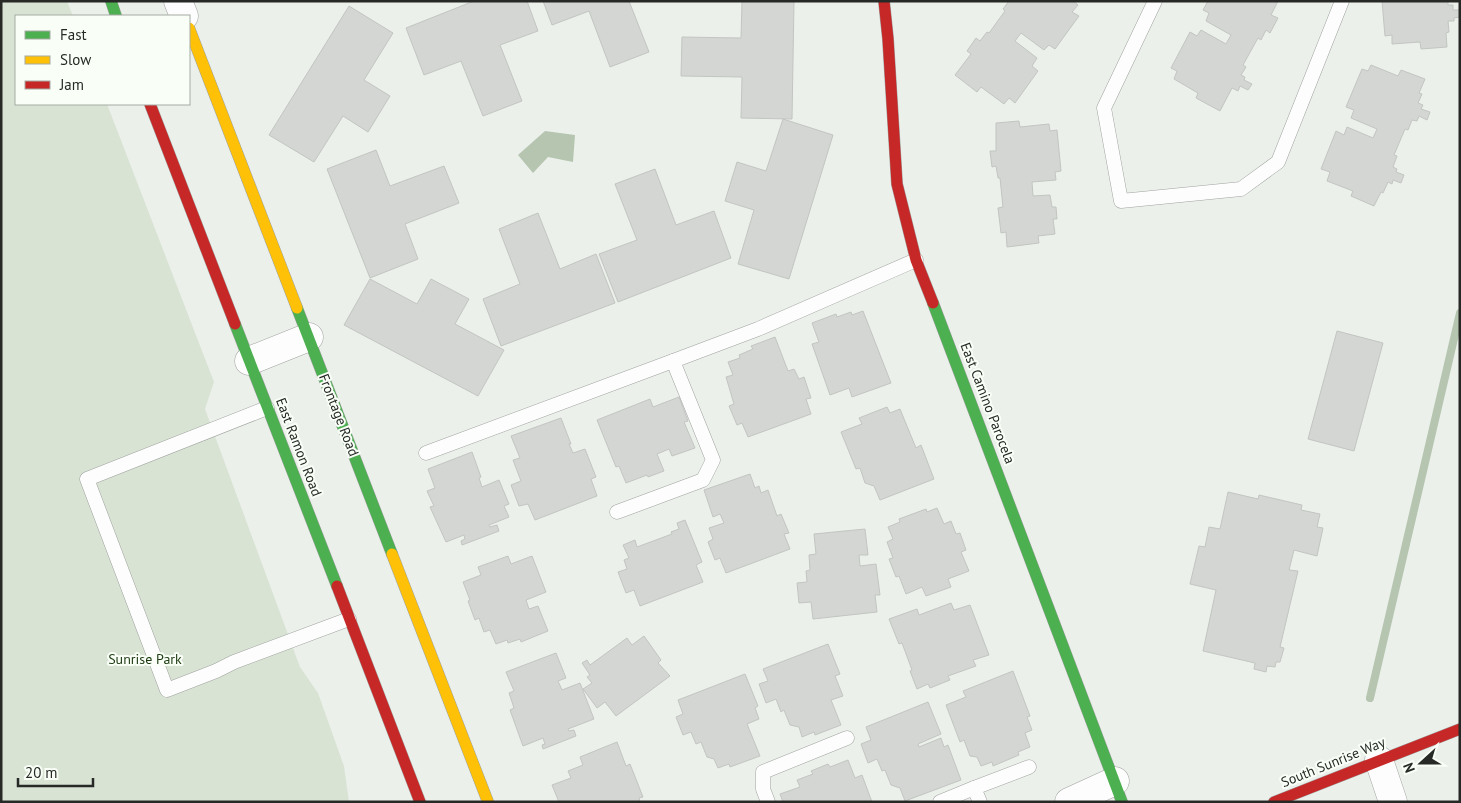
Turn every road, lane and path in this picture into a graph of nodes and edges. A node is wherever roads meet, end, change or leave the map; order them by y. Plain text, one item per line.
1 (110, 1) edge
2 (178, 1) edge
3 (884, 1) edge
4 (1156, 1) edge
5 (1342, 1) edge
6 (116, 15) edge
7 (184, 15) edge
8 (190, 31) edge
9 (150, 105) edge
10 (916, 260) junction
11 (309, 337) junction
12 (249, 361) junction
13 (673, 361) junction
14 (267, 408) junction
15 (426, 453) dead end
16 (617, 512) dead end
17 (349, 619) junction
18 (1460, 728) edge
19 (847, 738) dead end
20 (1379, 760) junction
21 (1029, 767) dead end
22 (974, 788) junction
23 (1119, 791) edge
24 (420, 802) edge
25 (488, 802) edge
26 (768, 802) edge
27 (940, 802) edge
28 (980, 802) edge
29 (1069, 802) edge
30 (1274, 802) edge
31 (1393, 802) edge

1 - 6 street
2 - 7 street
3 - 10 street, East Camino Parocela
4 - 5 lane
8 - 11 street, Frontage Road
9 - 12 street, East Ramon Road
10 - 13 lane
10 - 23 street, East Camino Parocela
11 - 12 street
11 - 25 street, Frontage Road
12 - 14 street, East Ramon Road
13 - 15 lane
13 - 16 lane
14 - 17 street, East Ramon Road
14 - 17 lane
17 - 24 street, East Ramon Road
18 - 20 street, South Sunrise Way
19 - 26 lane
20 - 30 street, South Sunrise Way
20 - 31 street
21 - 22 lane
22 - 27 lane
22 - 28 lane
23 - 29 street

